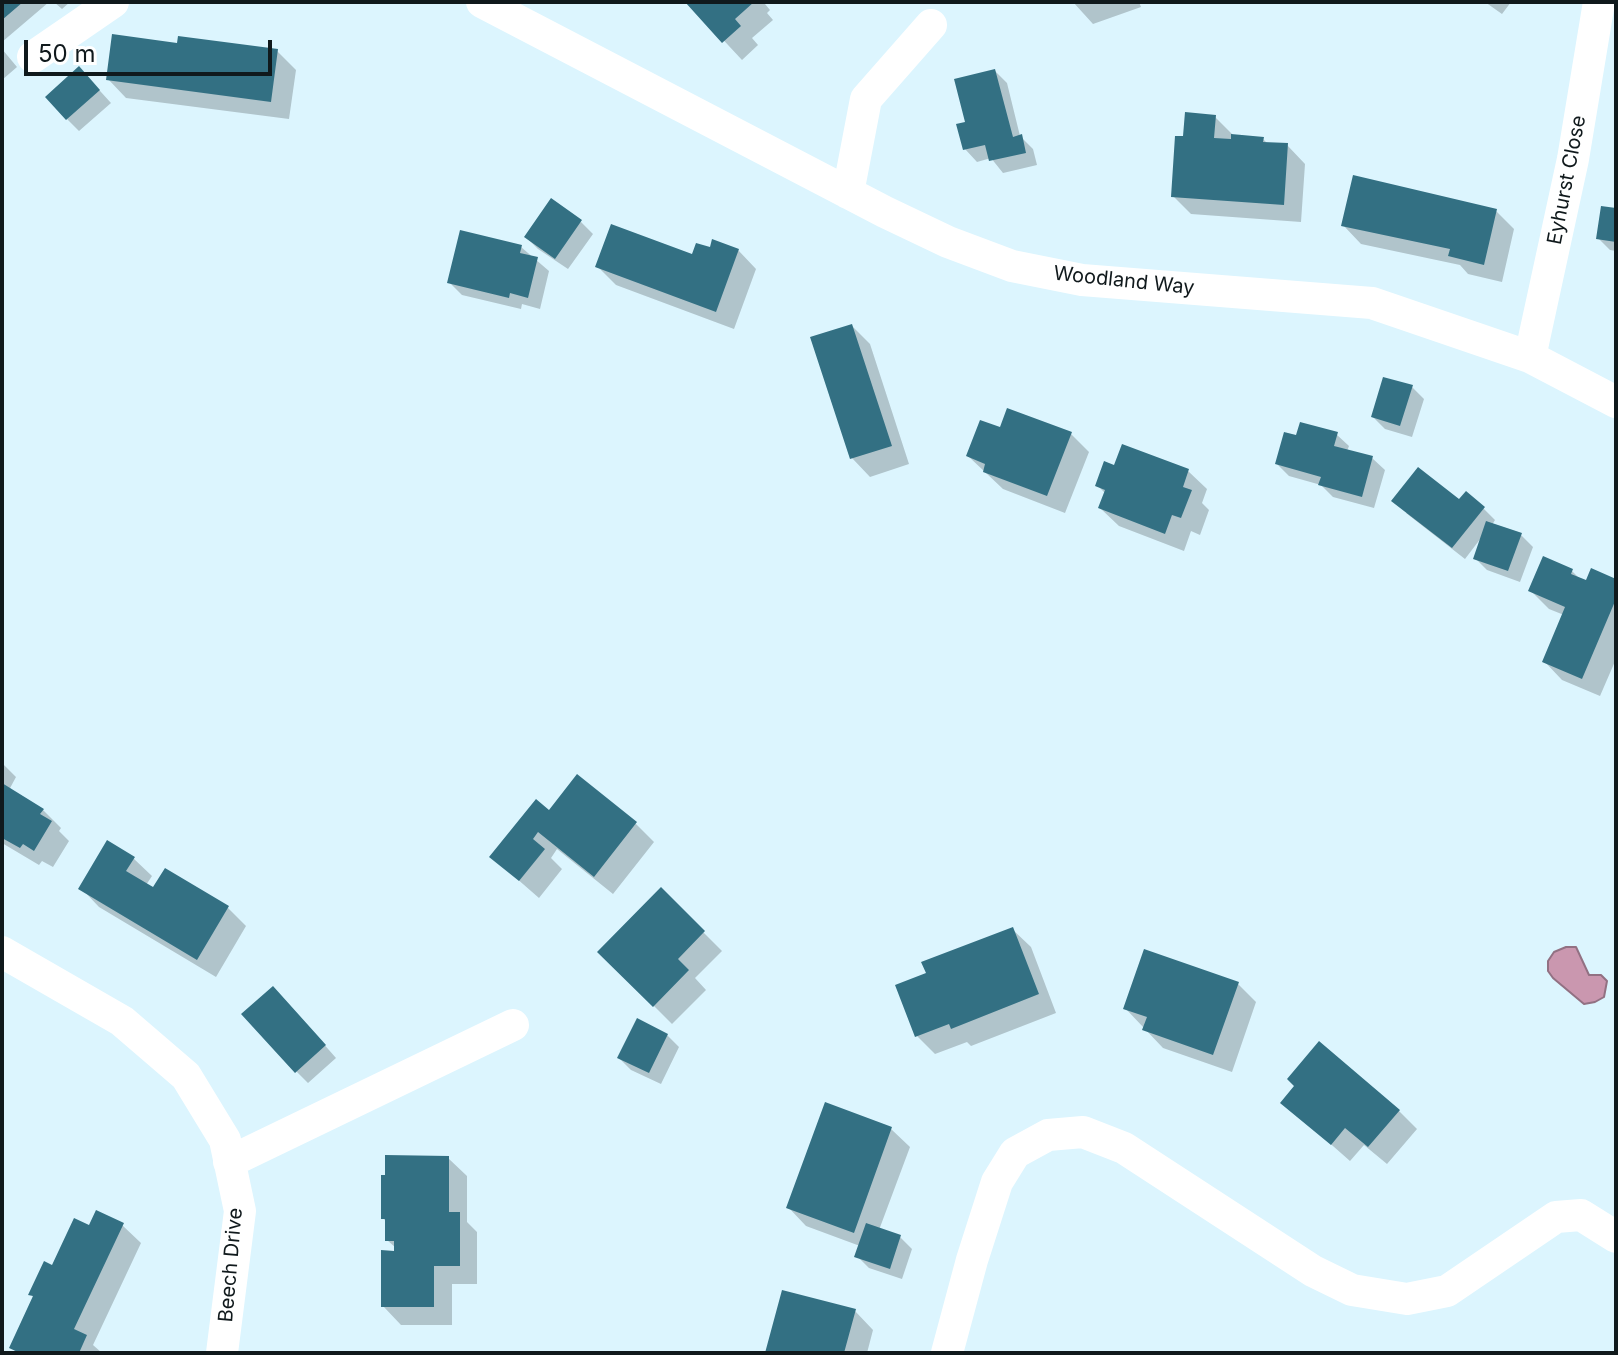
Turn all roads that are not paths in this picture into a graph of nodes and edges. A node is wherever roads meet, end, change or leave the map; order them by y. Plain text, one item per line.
1 (113, 2) edge
2 (482, 2) edge
3 (1599, 2) edge
4 (931, 25) dead end
5 (33, 57) dead end
6 (848, 193) junction
7 (1530, 357) junction
8 (1616, 402) edge
9 (2, 952) edge
10 (513, 1025) dead end
11 (229, 1162) junction
12 (1616, 1237) edge
13 (222, 1353) edge
14 (947, 1353) edge

1 - 5 street
2 - 6 street, Woodland Way
3 - 7 street, Eyhurst Close
4 - 6 street
6 - 7 street, Woodland Way
7 - 8 street, Woodland Way
9 - 11 street, Beech Drive
10 - 11 street
11 - 13 street, Beech Drive
12 - 14 street

